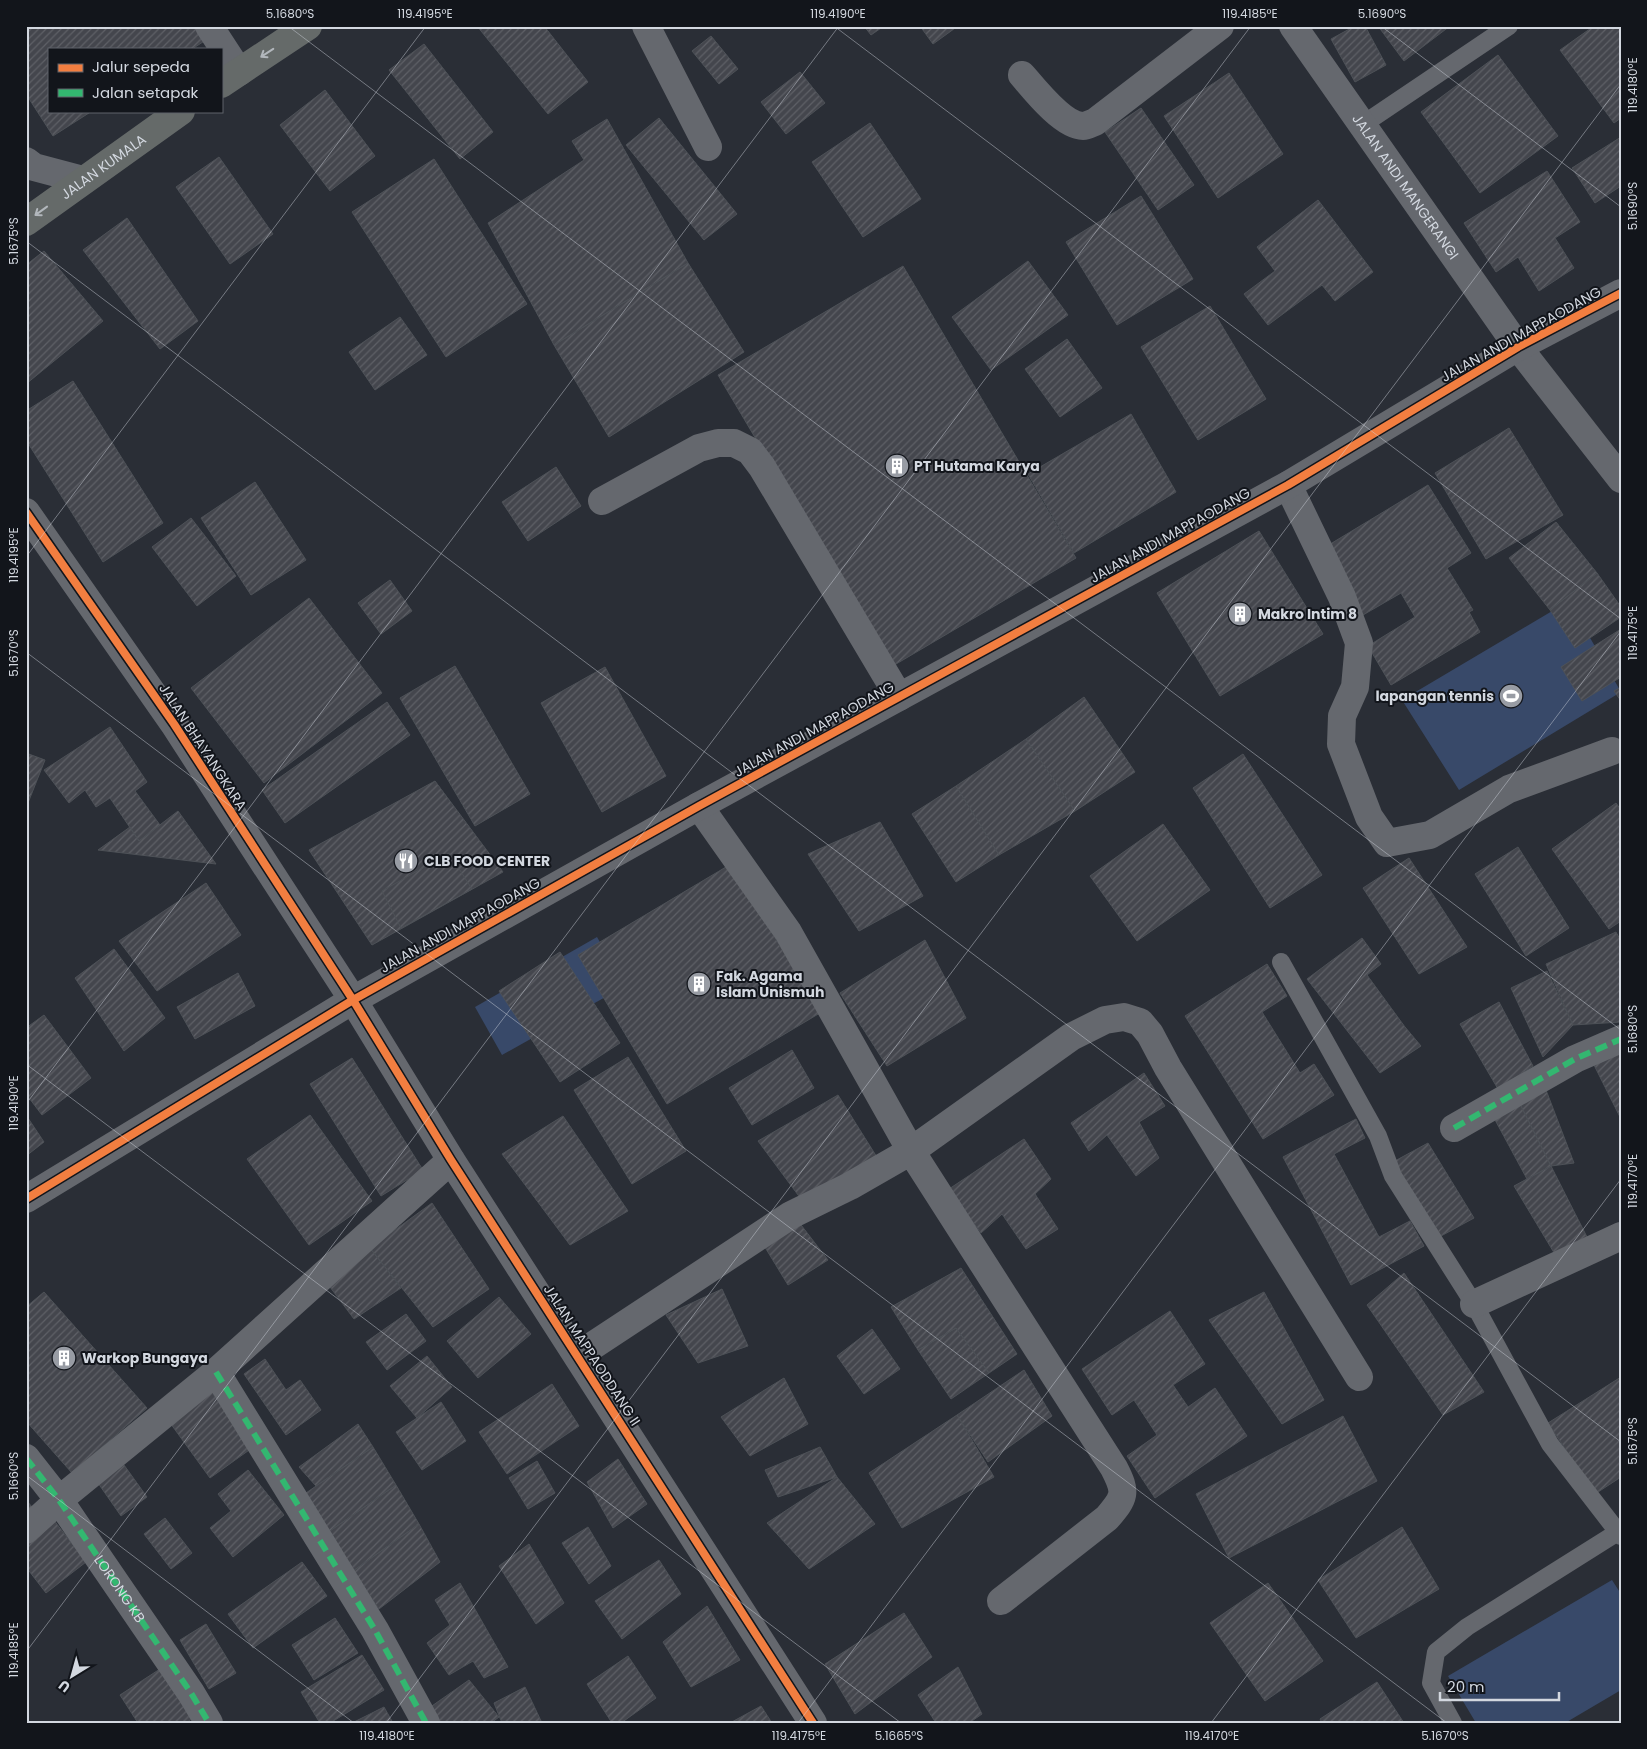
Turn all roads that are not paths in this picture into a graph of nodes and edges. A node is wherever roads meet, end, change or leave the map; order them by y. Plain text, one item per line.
1 (209, 26) edge
2 (308, 26) edge
3 (646, 26) edge
4 (1220, 26) edge
5 (1293, 26) edge
6 (1510, 26) edge
7 (218, 48) edge
8 (222, 58) edge
9 (1022, 75) dead end
10 (230, 78) edge
11 (180, 112) edge
12 (1362, 125) junction
13 (708, 147) dead end
14 (26, 161) edge
15 (83, 180) junction
16 (26, 222) edge
17 (1621, 293) edge
18 (1518, 346) junction
19 (1621, 479) edge
20 (1288, 485) junction
21 (602, 501) dead end
22 (26, 512) edge
23 (899, 697) junction
24 (1612, 751) dead end
25 (699, 806) junction
26 (1281, 962) dead end
27 (353, 1000) junction
28 (1621, 1039) edge
29 (1454, 1128) dead end
30 (911, 1151) junction
31 (451, 1160) junction
32 (26, 1199) edge
33 (1621, 1236) edge
34 (1474, 1304) junction
35 (577, 1356) junction
36 (216, 1372) junction
37 (1359, 1377) dead end
38 (26, 1458) edge
39 (59, 1500) junction
40 (26, 1530) edge
41 (1619, 1534) edge
42 (1000, 1601) dead end
43 (208, 1723) edge
44 (426, 1723) edge
45 (813, 1723) edge
46 (1453, 1723) edge

1 - 7 street
2 -> 10 main road
3 - 13 street
4 - 9 street
5 - 12 street, JALAN ANDI MANGERANGI
6 - 12 lane
8 - 10 street
11 - 15 main road, JALAN KUMALA
12 - 18 street, JALAN ANDI MANGERANGI
14 - 15 street
15 -> 16 main road, JALAN KUMALA
17 - 18 street, JALAN ANDI MAPPAODANG
18 - 19 street, JALAN ANDI MANGERANGI
18 - 20 street, JALAN ANDI MAPPAODANG
20 - 23 street, JALAN ANDI MAPPAODANG
20 - 24 street
21 - 23 street
22 - 27 street, JALAN BHAYANGKARA
23 - 25 street, JALAN ANDI MAPPAODANG
25 - 27 street, JALAN ANDI MAPPAODANG
25 - 30 street
26 - 34 lane
27 - 31 street, JALAN MAPPAODDANG II
27 - 32 street, JALAN ANDI MAPPAODANG
28 - 29 street
30 - 35 street
30 - 37 street
30 - 42 street
31 - 35 street, JALAN MAPPAODDANG II
31 - 36 street
33 - 34 street
34 - 41 lane
35 - 45 street, JALAN MAPPAODDANG II
36 - 39 street
36 - 44 street
38 - 39 street, LORONG KB
39 - 40 street
39 - 43 street, LORONG KB
41 - 46 lane

